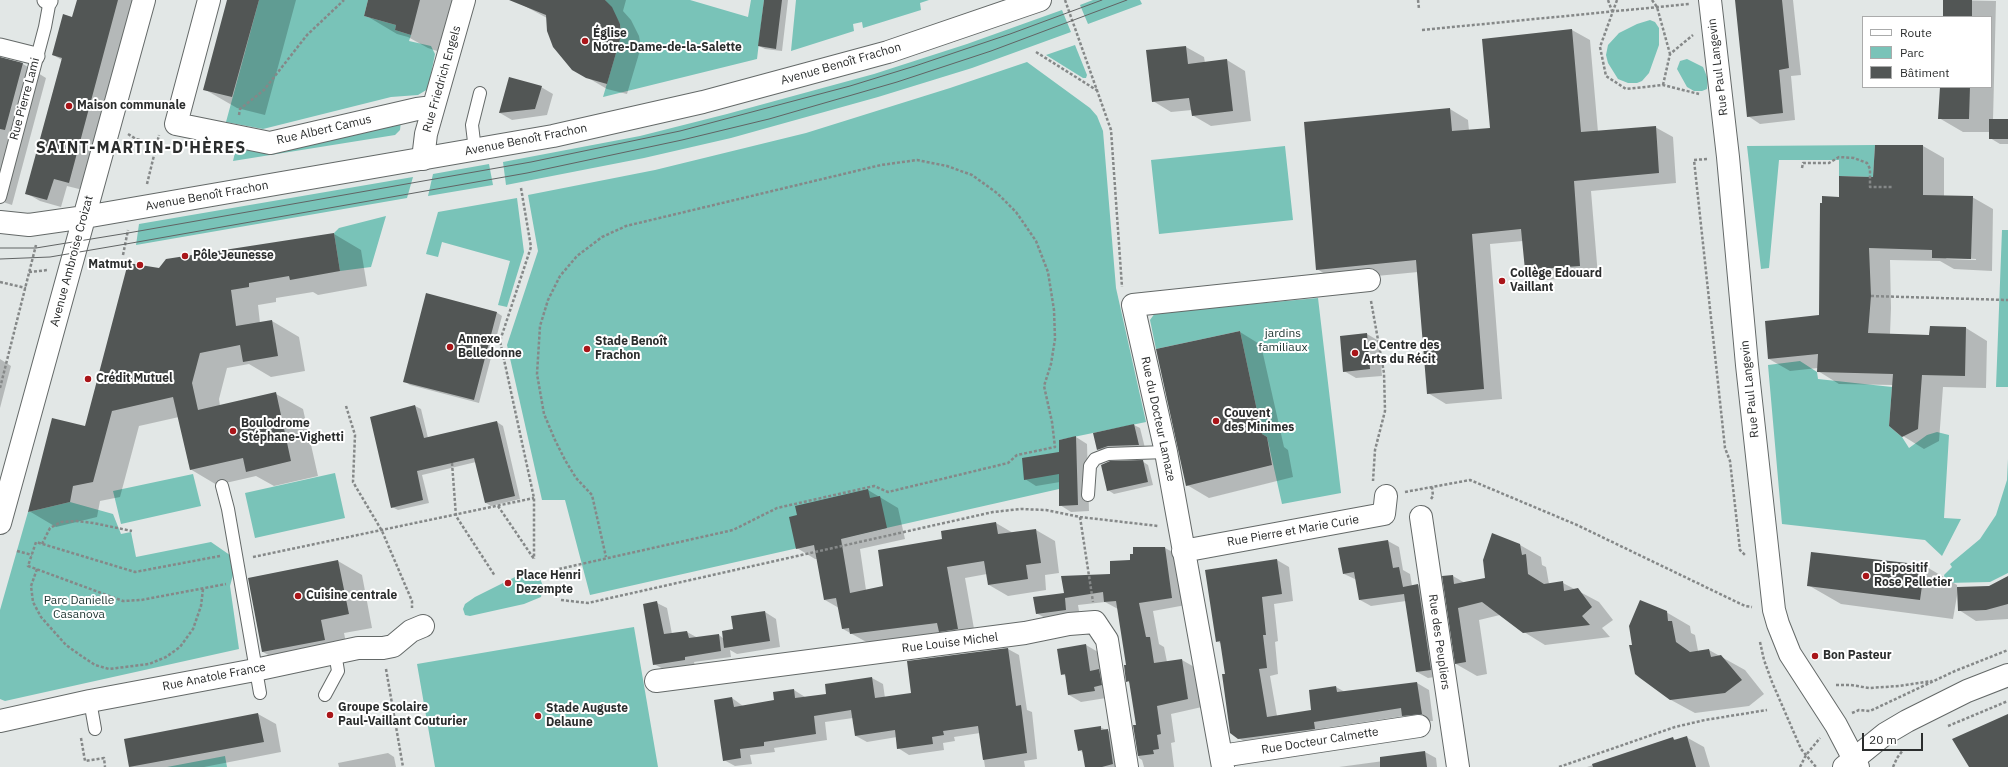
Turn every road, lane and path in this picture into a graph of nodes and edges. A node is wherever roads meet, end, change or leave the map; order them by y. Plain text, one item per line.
1 (48, 0) edge
2 (144, 0) edge
3 (209, 0) edge
4 (344, 0) edge
5 (464, 0) edge
6 (1040, 0) edge
7 (1065, 0) edge
8 (1418, 0) edge
9 (1608, 0) edge
10 (1617, 0) edge
11 (1652, 0) edge
12 (1701, 2) edge
13 (1657, 7) junction
14 (1419, 9) dead end
15 (1612, 12) junction
16 (1422, 30) dead end
17 (1695, 34) dead end
18 (0, 47) edge
19 (1036, 52) dead end
20 (1670, 54) junction
21 (36, 56) junction
22 (1663, 85) junction
23 (1098, 91) junction
24 (480, 93) dead end
25 (1699, 94) dead end
26 (433, 107) junction
27 (176, 124) junction
28 (126, 132) dead end
29 (236, 137) junction
30 (157, 144) junction
31 (475, 150) junction
32 (1710, 158) dead end
33 (423, 159) junction
34 (1802, 168) dead end
35 (147, 184) dead end
36 (1893, 187) dead end
37 (521, 188) dead end
38 (0, 197) edge
39 (85, 217) junction
40 (0, 222) edge
41 (50, 270) dead end
42 (1369, 280) joint
43 (0, 282) edge
44 (26, 288) junction
45 (1870, 296) dead end
46 (2008, 300) edge
47 (1133, 305) junction
48 (0, 388) edge
49 (346, 406) dead end
50 (1166, 452) junction
51 (452, 463) dead end
52 (222, 486) dead end
53 (1088, 495) dead end
54 (1386, 496) junction
55 (534, 498) junction
56 (498, 506) junction
57 (456, 516) junction
58 (1080, 517) junction
59 (1421, 517) dead end
60 (0, 523) edge
61 (1180, 526) junction
62 (132, 531) dead end
63 (382, 531) junction
64 (42, 544) junction
65 (17, 551) dead end
66 (1183, 551) junction
67 (32, 555) junction
68 (236, 557) junction
69 (606, 557) junction
70 (1748, 563) dead end
71 (37, 569) junction
72 (559, 569) dead end
73 (495, 576) dead end
74 (240, 581) junction
75 (203, 589) junction
76 (560, 600) dead end
77 (1753, 600) dead end
78 (1754, 607) junction
79 (1755, 614) dead end
80 (1095, 622) junction
81 (417, 628) joint
82 (1760, 637) dead end
83 (383, 648) junction
84 (2008, 650) edge
85 (335, 653) junction
86 (255, 670) junction
87 (2008, 675) edge
88 (1935, 680) junction
89 (656, 681) dead end
90 (1829, 685) dead end
91 (260, 693) dead end
92 (325, 695) dead end
93 (90, 701) junction
94 (2008, 701) edge
95 (1767, 710) dead end
96 (0, 721) edge
97 (1836, 725) junction
98 (1419, 726) dead end
99 (1944, 728) dead end
100 (95, 729) dead end
101 (1905, 748) dead end
102 (1806, 755) junction
103 (1222, 761) edge
104 (1852, 764) edge
105 (403, 767) edge
106 (1127, 767) edge
107 (1458, 767) edge
108 (1559, 767) edge
109 (1800, 767) edge
110 (1816, 767) edge
111 (1893, 767) edge

1 - 21 lane, Rue Pierre Lami
2 - 39 street, Avenue Ambroise Croizat
3 - 27 street
4 - 29 path
5 - 26 street, Rue Friedrich Engels
6 - 31 street, Avenue Benoît Frachon
7 - 23 path
8 - 14 path
9 - 15 path
10 - 15 path
11 - 13 path
12 - 13 path
12 - 97 street, Rue Paul Langevin
13 - 15 path
13 - 20 path
15 - 16 path
15 - 22 path
17 - 20 path
18 - 21 street
19 - 23 path
20 - 22 path
21 - 38 lane, Rue Pierre Lami
22 - 25 path
23 - 47 path
24 - 31 lane
26 - 29 street, Rue Albert Camus
26 - 33 street, Rue Friedrich Engels
27 - 29 street, Rue Albert Camus
27 - 30 path
28 - 30 path
30 - 35 path
31 - 33 street, Avenue Benoît Frachon
32 - 70 path
33 - 39 street, Avenue Benoît Frachon
34 - 36 path
37 - 55 path
39 - 40 street, Avenue Benoît Frachon
39 - 60 street, Avenue Ambroise Croizat
41 - 44 path
42 - 47 street
42 - 54 path
43 - 44 path
44 - 48 path
45 - 46 path
47 - 50 street, Rue du Docteur Lamaze
49 - 63 path
50 - 53 lane
50 - 61 street, Rue du Docteur Lamaze
51 - 57 path
52 - 68 lane
54 - 66 street, Rue Pierre et Marie Curie
54 - 78 path
55 - 56 path
55 - 56 path
56 - 57 path
57 - 63 path
57 - 73 path
58 - 61 path
58 - 76 path
58 - 80 path
59 - 107 street, Rue des Peupliers
61 - 66 street, Rue du Docteur Lamaze
62 - 64 path
63 - 68 path
63 - 81 path
64 - 67 path
64 - 68 path
65 - 67 path
66 - 103 street, Rue du Docteur Lamaze
67 - 71 path
68 - 74 lane
69 - 69 path
69 - 72 path
71 - 75 path
71 - 75 path
74 - 75 path
74 - 86 lane
77 - 78 path
78 - 79 path
80 - 89 street, Rue Louise Michel
80 - 106 street
81 - 83 street, Rue Anatole France
82 - 102 path
83 - 85 street, Rue Anatole France
83 - 105 path
84 - 88 path
85 - 86 street, Rue Anatole France
85 - 92 lane
86 - 91 lane
86 - 93 street, Rue Anatole France
87 - 104 street
88 - 90 path
88 - 97 path
93 - 96 street, Rue Anatole France
93 - 100 lane
94 - 99 path
95 - 108 path
97 - 102 path
97 - 104 street, Rue Paul Langevin
98 - 103 street, Rue Docteur Calmette
101 - 111 path
102 - 109 path
102 - 110 path

